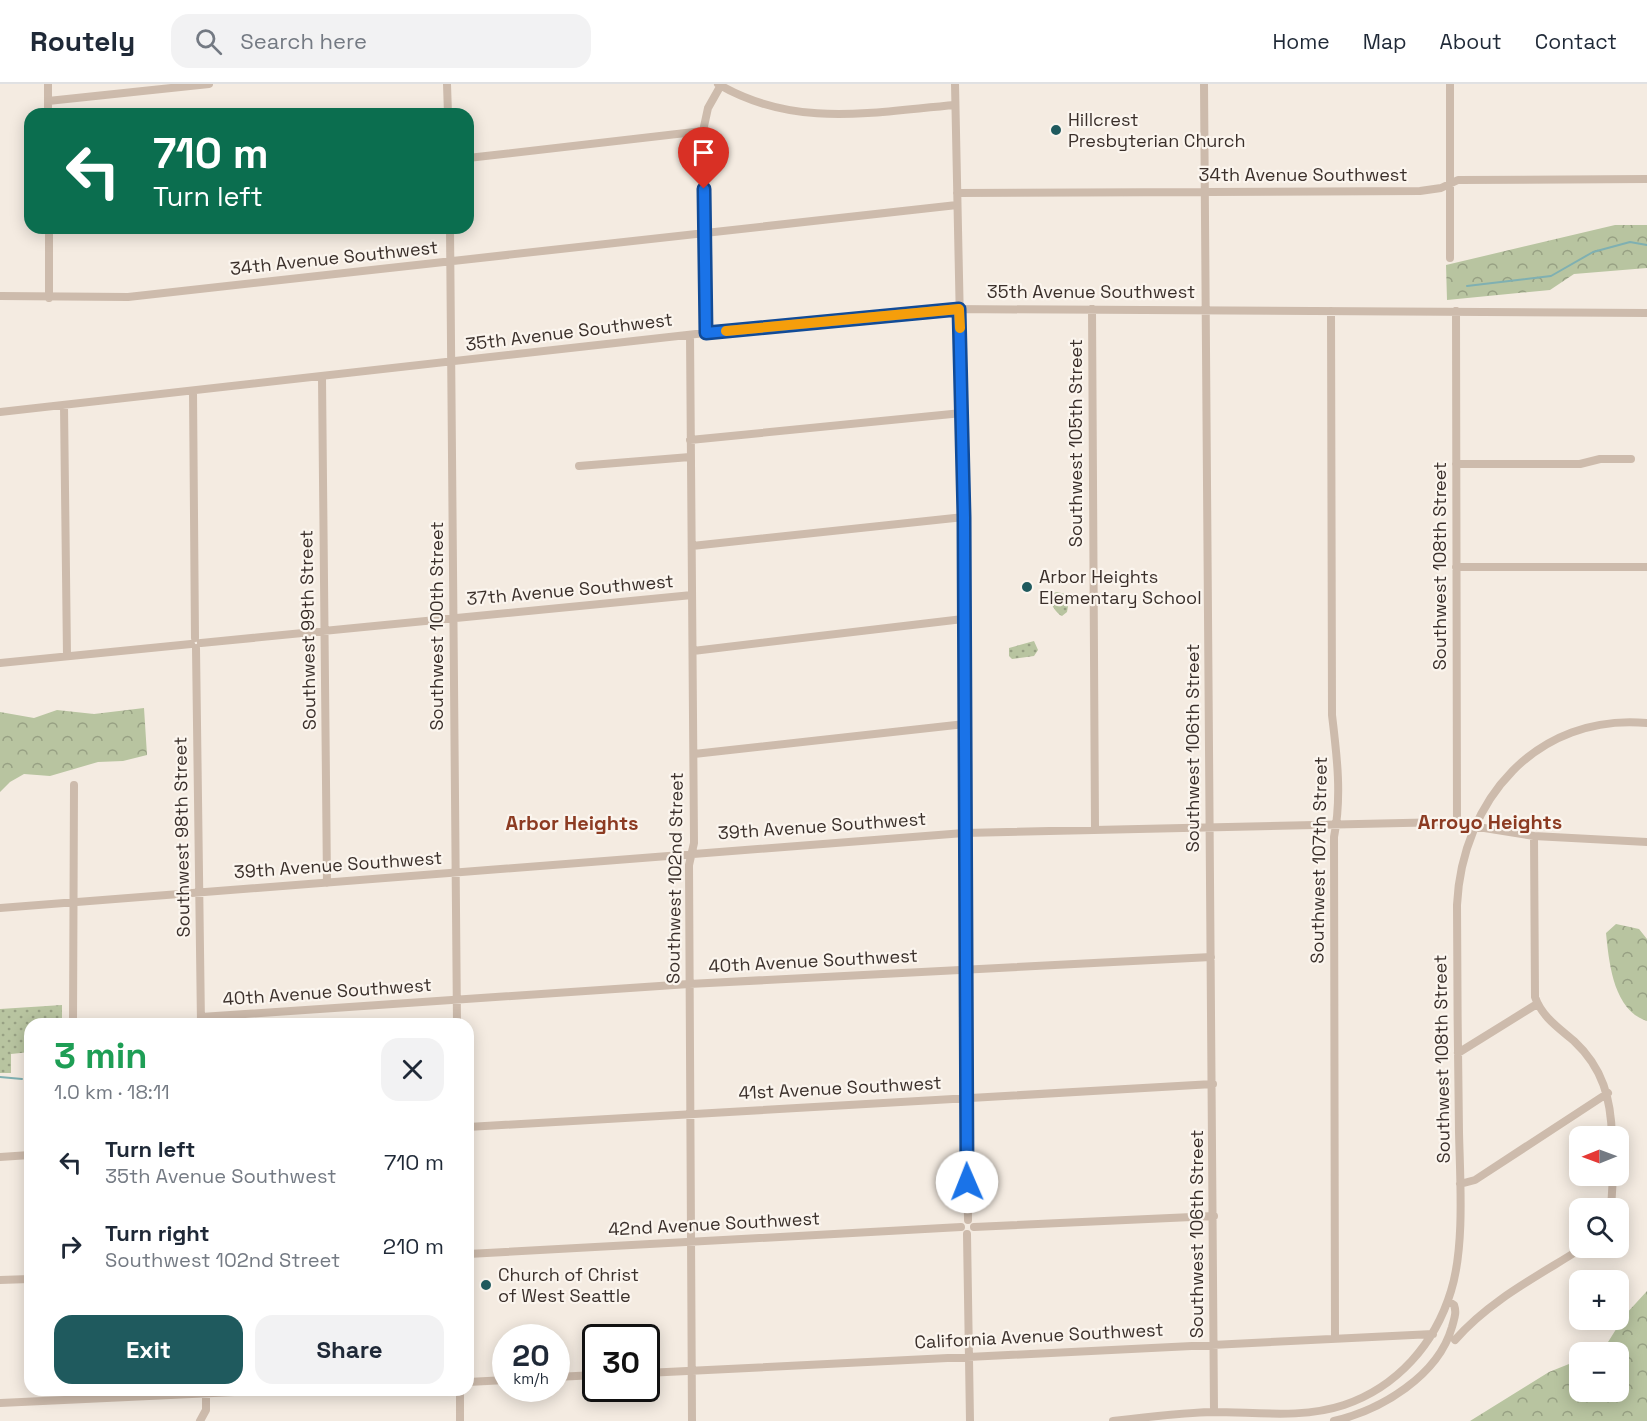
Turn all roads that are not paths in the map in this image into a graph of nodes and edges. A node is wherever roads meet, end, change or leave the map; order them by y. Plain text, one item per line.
1 (48, 84) edge
2 (209, 84) edge
3 (447, 84) edge
4 (955, 84) edge
5 (1203, 84) edge
6 (1450, 84) edge
7 (720, 85) edge
8 (48, 101) junction
9 (955, 105) junction
10 (48, 108) edge
11 (448, 108) edge
12 (703, 131) junction
13 (474, 157) edge
14 (1647, 179) edge
15 (1450, 184) junction
16 (957, 193) junction
17 (1206, 193) junction
18 (957, 205) junction
19 (705, 233) junction
20 (49, 234) edge
21 (450, 234) edge
22 (1450, 258) dead end
23 (450, 262) junction
24 (0, 296) edge
25 (49, 298) junction
26 (959, 309) junction
27 (1092, 309) junction
28 (1207, 309) junction
29 (1331, 311) junction
30 (1456, 311) junction
31 (1647, 313) edge
32 (706, 333) junction
33 (690, 335) junction
34 (452, 362) junction
35 (322, 378) junction
36 (193, 392) junction
37 (64, 406) junction
38 (0, 412) edge
39 (962, 413) junction
40 (690, 440) junction
41 (690, 457) junction
42 (1631, 459) dead end
43 (1456, 464) junction
44 (579, 466) dead end
45 (964, 517) junction
46 (692, 546) junction
47 (1456, 567) junction
48 (1647, 567) edge
49 (692, 595) junction
50 (454, 617) junction
51 (963, 619) junction
52 (325, 631) junction
53 (196, 643) junction
54 (693, 651) junction
55 (67, 656) junction
56 (0, 663) edge
57 (1647, 723) edge
58 (965, 724) junction
59 (694, 754) junction
60 (74, 785) dead end
61 (1457, 822) junction
62 (1337, 823) junction
63 (1210, 826) junction
64 (1095, 828) junction
65 (1472, 828) junction
66 (964, 833) junction
67 (1534, 836) junction
68 (1647, 842) edge
69 (692, 854) junction
70 (454, 873) junction
71 (327, 883) junction
72 (200, 892) junction
73 (74, 903) junction
74 (0, 908) edge
75 (1211, 957) junction
76 (965, 969) junction
77 (688, 984) junction
78 (457, 999) junction
79 (1537, 1004) junction
80 (73, 1018) edge
81 (201, 1018) edge
82 (236, 1018) edge
83 (457, 1018) edge
84 (1458, 1053) junction
85 (1213, 1084) junction
86 (1608, 1093) junction
87 (967, 1098) junction
88 (690, 1112) junction
89 (1611, 1126) edge
90 (474, 1127) edge
91 (24, 1155) edge
92 (0, 1157) edge
93 (1460, 1184) junction
94 (1214, 1216) junction
95 (967, 1227) junction
96 (691, 1242) junction
97 (474, 1254) edge
98 (1569, 1256) edge
99 (24, 1279) edge
100 (0, 1280) edge
101 (1448, 1301) junction
102 (1433, 1334) junction
103 (1335, 1338) junction
104 (1455, 1340) dead end
105 (1214, 1344) junction
106 (968, 1355) junction
107 (691, 1371) junction
108 (660, 1372) edge
109 (492, 1381) edge
110 (474, 1382) edge
111 (132, 1396) edge
112 (207, 1396) edge
113 (460, 1396) edge
114 (0, 1403) edge
115 (1214, 1412) junction
116 (1260, 1413) junction
117 (200, 1421) edge
118 (460, 1421) edge
119 (692, 1421) edge
120 (970, 1421) edge
121 (1113, 1421) edge
122 (1270, 1421) edge
123 (1334, 1421) edge

1 - 8 street
2 - 8 street
3 - 11 street
4 - 9 street
5 - 17 street, Southwest 106th Street
6 - 15 street
7 - 9 street
7 - 12 street
8 - 10 street
9 - 16 street
12 - 13 street
12 - 19 street
14 - 15 street, 34th Avenue Southwest
15 - 17 street, 34th Avenue Southwest
15 - 22 street
16 - 17 street, 34th Avenue Southwest
16 - 18 street
17 - 28 street, Southwest 106th Street
18 - 19 street, 34th Avenue Southwest
18 - 26 street
19 - 23 street, 34th Avenue Southwest
19 - 32 street
20 - 25 street
21 - 23 street, Southwest 100th Street
23 - 25 street, 34th Avenue Southwest
23 - 34 street, Southwest 100th Street
24 - 25 street, 34th Avenue Southwest
26 - 27 street, 35th Avenue Southwest
26 - 32 street, 35th Avenue Southwest
26 - 39 street
27 - 28 street, 35th Avenue Southwest
27 - 64 street, Southwest 105th Street
28 - 29 street, 35th Avenue Southwest
28 - 63 street, Southwest 106th Street
29 - 30 street, 35th Avenue Southwest
29 - 62 street, Southwest 107th Street
30 - 31 street, 35th Avenue Southwest
30 - 43 street, Southwest 108th Street
32 - 33 street, 35th Avenue Southwest
33 - 34 street, 35th Avenue Southwest
33 - 40 street, Southwest 102nd Street
34 - 35 street, 35th Avenue Southwest
34 - 50 street, Southwest 100th Street
35 - 36 street, 35th Avenue Southwest
35 - 52 street, Southwest 99th Street
36 - 37 street, 35th Avenue Southwest
36 - 53 street, Southwest 98th Street
37 - 38 street, 35th Avenue Southwest
37 - 55 street
39 - 40 street
39 - 45 street
40 - 41 street, Southwest 102nd Street
41 - 44 street
41 - 46 street, Southwest 102nd Street
42 - 43 street
43 - 47 street, Southwest 108th Street
45 - 46 street
45 - 51 street
46 - 49 street, Southwest 102nd Street
47 - 48 street
47 - 61 street, Southwest 108th Street
49 - 50 street, 37th Avenue Southwest
49 - 54 street, Southwest 102nd Street
50 - 52 street, 37th Avenue Southwest
50 - 70 street, Southwest 100th Street
51 - 54 street
51 - 58 street
52 - 53 street, 37th Avenue Southwest
52 - 71 street, Southwest 99th Street
53 - 55 street, 37th Avenue Southwest
53 - 72 street, Southwest 98th Street
54 - 59 street, Southwest 102nd Street
55 - 56 street, 37th Avenue Southwest
57 - 65 street, Southwest 108th Street
58 - 59 street
58 - 66 street
59 - 69 street, Southwest 102nd Street
60 - 73 street
61 - 62 street, 39th Avenue Southwest
61 - 65 street, 39th Avenue Southwest
62 - 63 street, 39th Avenue Southwest
62 - 103 street, Southwest 107th Street
63 - 64 street, 39th Avenue Southwest
63 - 75 street, Southwest 106th Street
64 - 66 street, 39th Avenue Southwest
65 - 67 street, 39th Avenue Southwest
65 - 84 street, Southwest 108th Street
66 - 69 street, 39th Avenue Southwest
66 - 76 street
67 - 68 street, 39th Avenue Southwest
67 - 79 street
69 - 70 street, 39th Avenue Southwest
69 - 77 street, Southwest 102nd Street
70 - 71 street, 39th Avenue Southwest
70 - 78 street, Southwest 100th Street
71 - 72 street, 39th Avenue Southwest
72 - 73 street, 39th Avenue Southwest
72 - 81 street, Southwest 98th Street
73 - 74 street, 39th Avenue Southwest
73 - 80 street
75 - 76 street, 40th Avenue Southwest
75 - 85 street, Southwest 106th Street
76 - 77 street, 40th Avenue Southwest
76 - 87 street
77 - 78 street, 40th Avenue Southwest
77 - 88 street, Southwest 102nd Street
78 - 82 street, 40th Avenue Southwest
78 - 83 street, Southwest 100th Street
79 - 84 street
79 - 86 street
84 - 93 street, Southwest 108th Street
85 - 87 street, 41st Avenue Southwest
85 - 94 street, Southwest 106th Street
86 - 89 street
86 - 93 street
87 - 88 street, 41st Avenue Southwest
87 - 95 street
88 - 90 street, 41st Avenue Southwest
88 - 96 street, Southwest 102nd Street
91 - 92 street
93 - 101 street, Southwest 108th Street
94 - 95 street, 42nd Avenue Southwest
94 - 105 street, Southwest 106th Street
95 - 96 street, 42nd Avenue Southwest
95 - 106 street
96 - 97 street, 42nd Avenue Southwest
96 - 107 street, Southwest 102nd Street
98 - 104 street
99 - 100 street
101 - 102 street
101 - 123 street
102 - 103 street, California Avenue Southwest
102 - 116 street
103 - 105 street, California Avenue Southwest
105 - 106 street, California Avenue Southwest
105 - 115 street, Southwest 106th Street
106 - 107 street, California Avenue Southwest
106 - 120 street
107 - 108 street, California Avenue Southwest
107 - 119 street, Southwest 102nd Street
109 - 110 street
111 - 114 street
112 - 117 street
113 - 118 street
115 - 116 street
115 - 121 street
116 - 122 street

